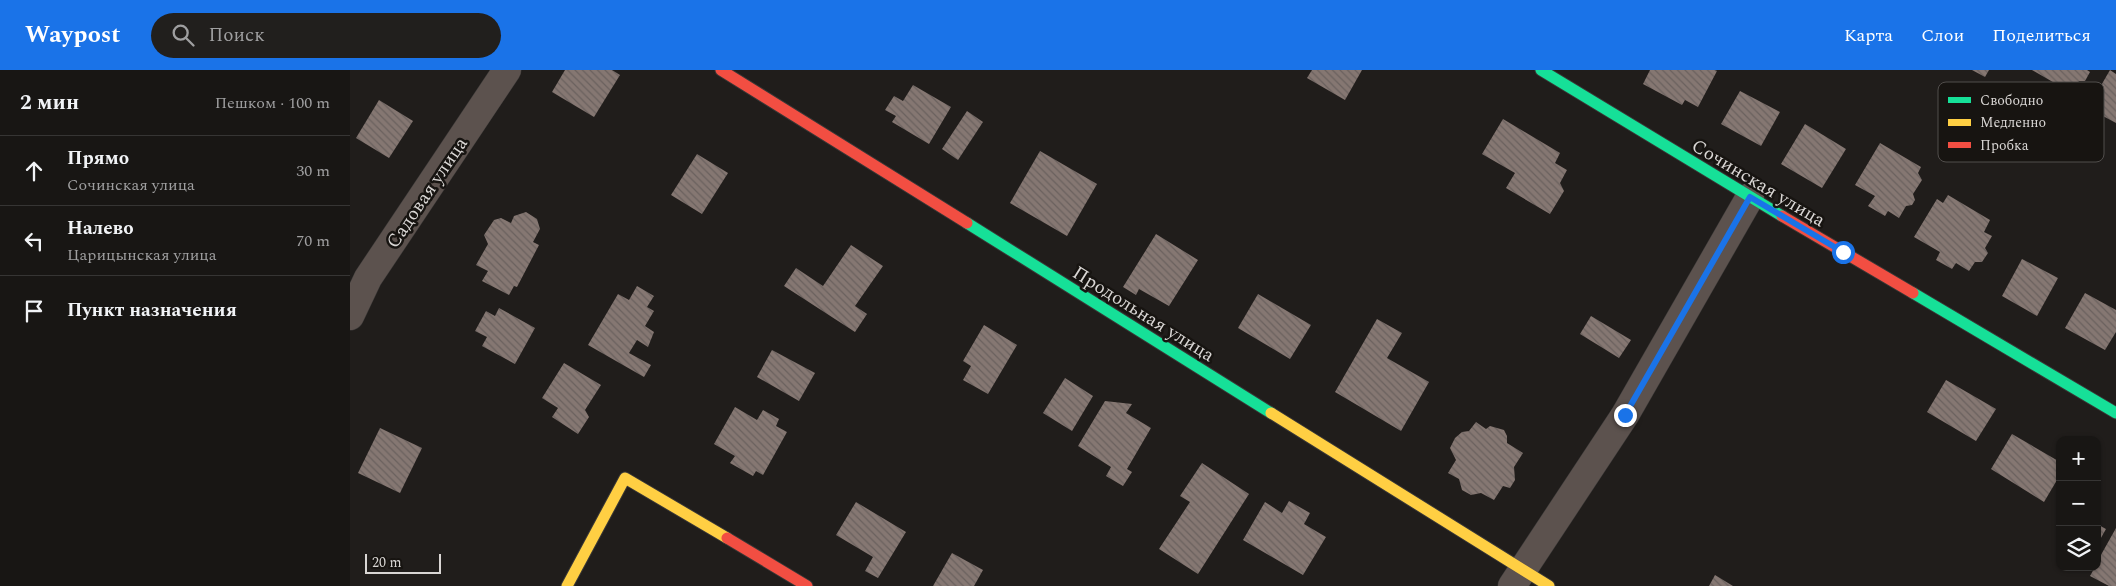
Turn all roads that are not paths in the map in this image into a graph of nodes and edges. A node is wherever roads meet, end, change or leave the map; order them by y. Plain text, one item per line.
1 (507, 70) edge
2 (721, 70) edge
3 (1557, 74) edge
4 (1750, 197) junction
5 (350, 316) edge
6 (2116, 413) edge
7 (1517, 578) edge
8 (567, 586) edge
9 (807, 586) edge
10 (1549, 586) edge

1 - 5 street, Садовая улица
2 - 7 street, Продольная улица
3 - 4 street, Сочинская улица
4 - 6 street, Сочинская улица
4 - 7 street
7 - 10 street, Продольная улица
8 - 9 street

